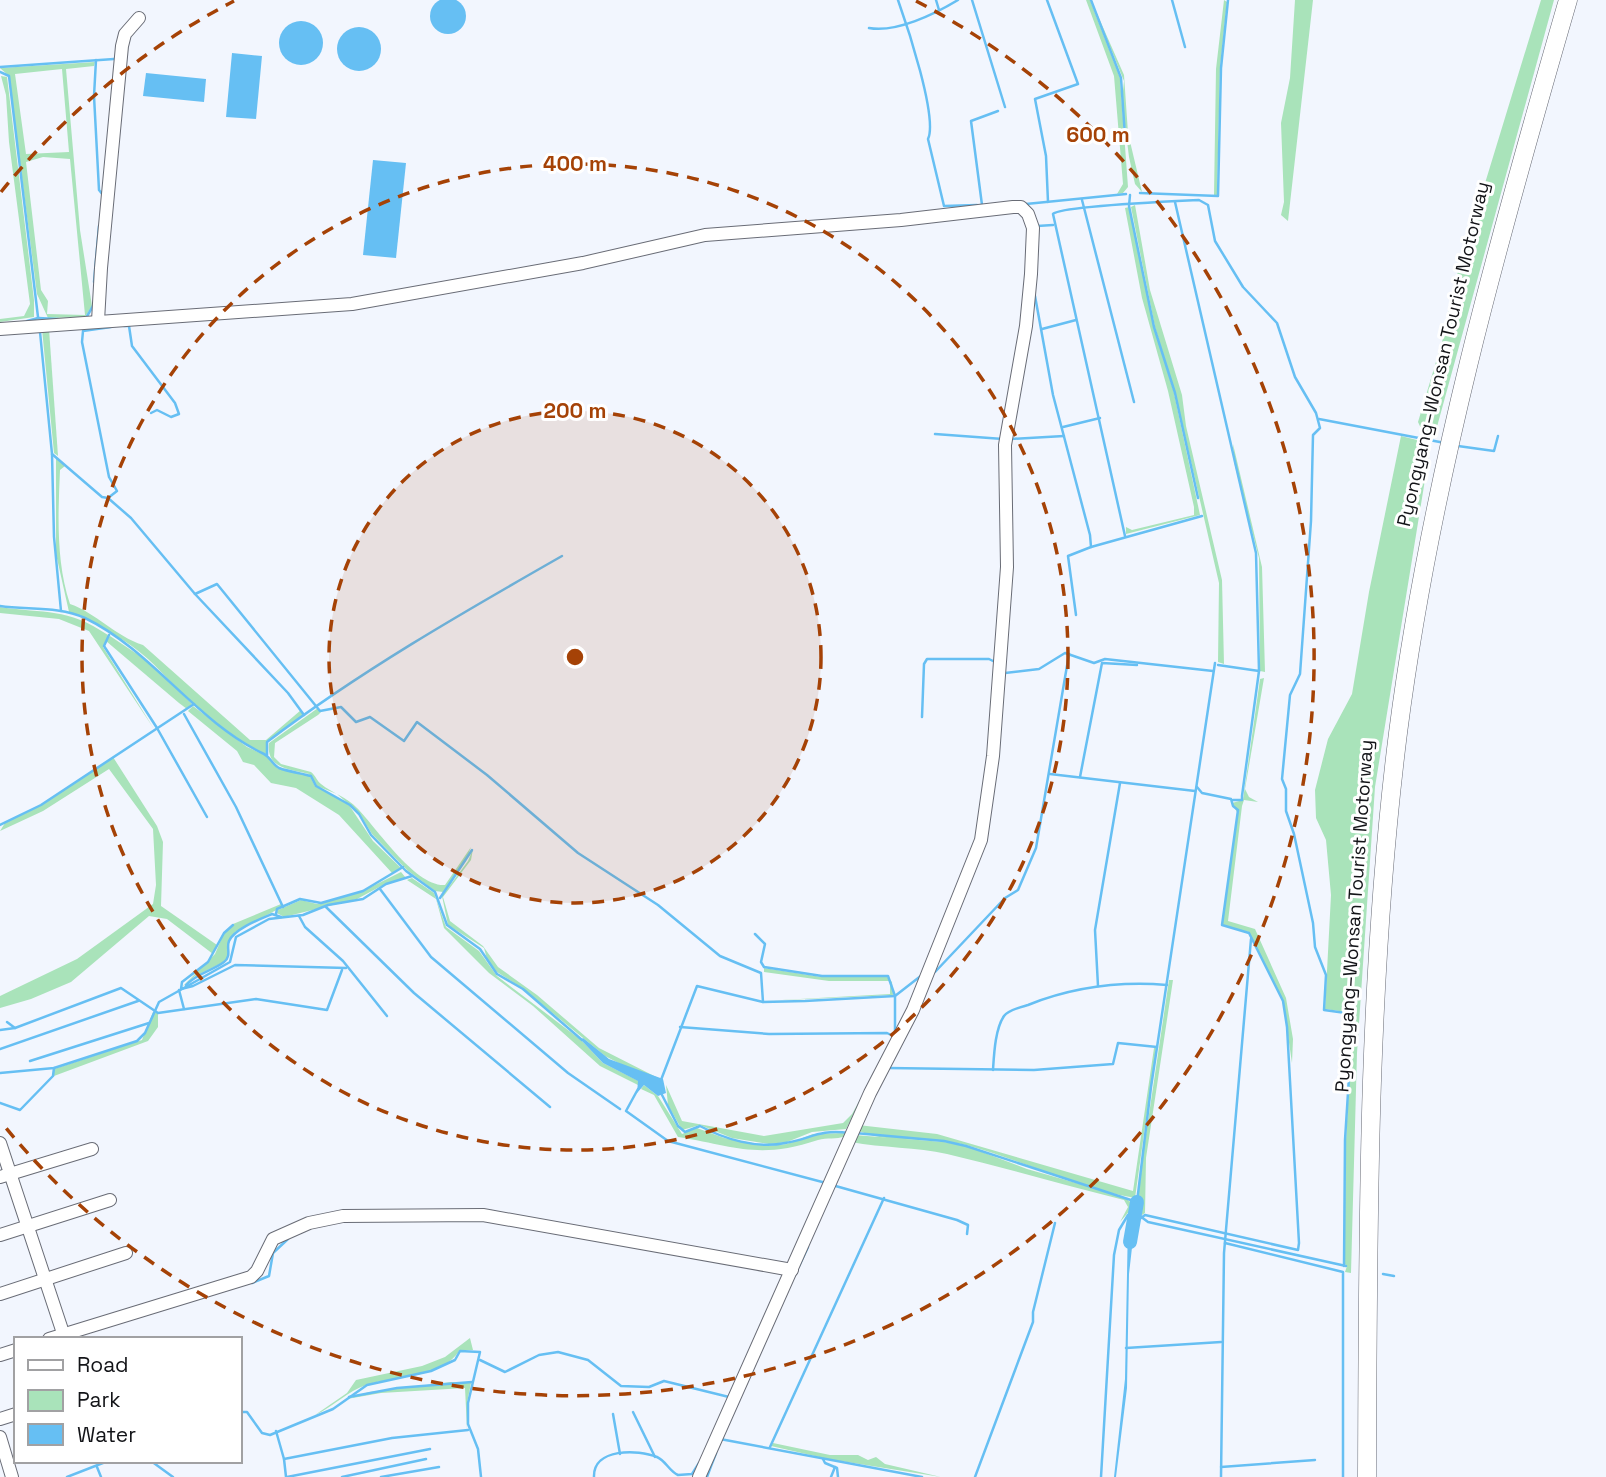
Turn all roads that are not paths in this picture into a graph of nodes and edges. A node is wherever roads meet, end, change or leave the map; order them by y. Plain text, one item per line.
1 (1557, 0) edge
2 (1568, 0) edge
3 (139, 18) dead end
4 (99, 321) junction
5 (0, 329) edge
6 (1445, 443) junction
7 (0, 1143) edge
8 (92, 1149) dead end
9 (5, 1175) edge
10 (110, 1200) dead end
11 (28, 1226) junction
12 (0, 1235) edge
13 (126, 1253) dead end
14 (792, 1270) junction
15 (45, 1280) junction
16 (0, 1294) edge
17 (64, 1336) edge
18 (0, 1437) edge
19 (12, 1477) edge
20 (699, 1477) edge
21 (1358, 1477) edge
22 (1367, 1477) edge

1 - 6 highway, Pyongyang–Wonsan Tourist Motorway
2 - 6 highway
3 - 4 street
4 - 5 street
4 - 14 street
6 - 21 highway, Pyongyang–Wonsan Tourist Motorway
6 - 22 highway
7 - 9 street
8 - 9 street
9 - 11 street
10 - 11 street
11 - 12 street
11 - 15 street
13 - 15 street
14 - 17 street
14 - 20 street
15 - 16 street
15 - 17 street
18 - 19 street

